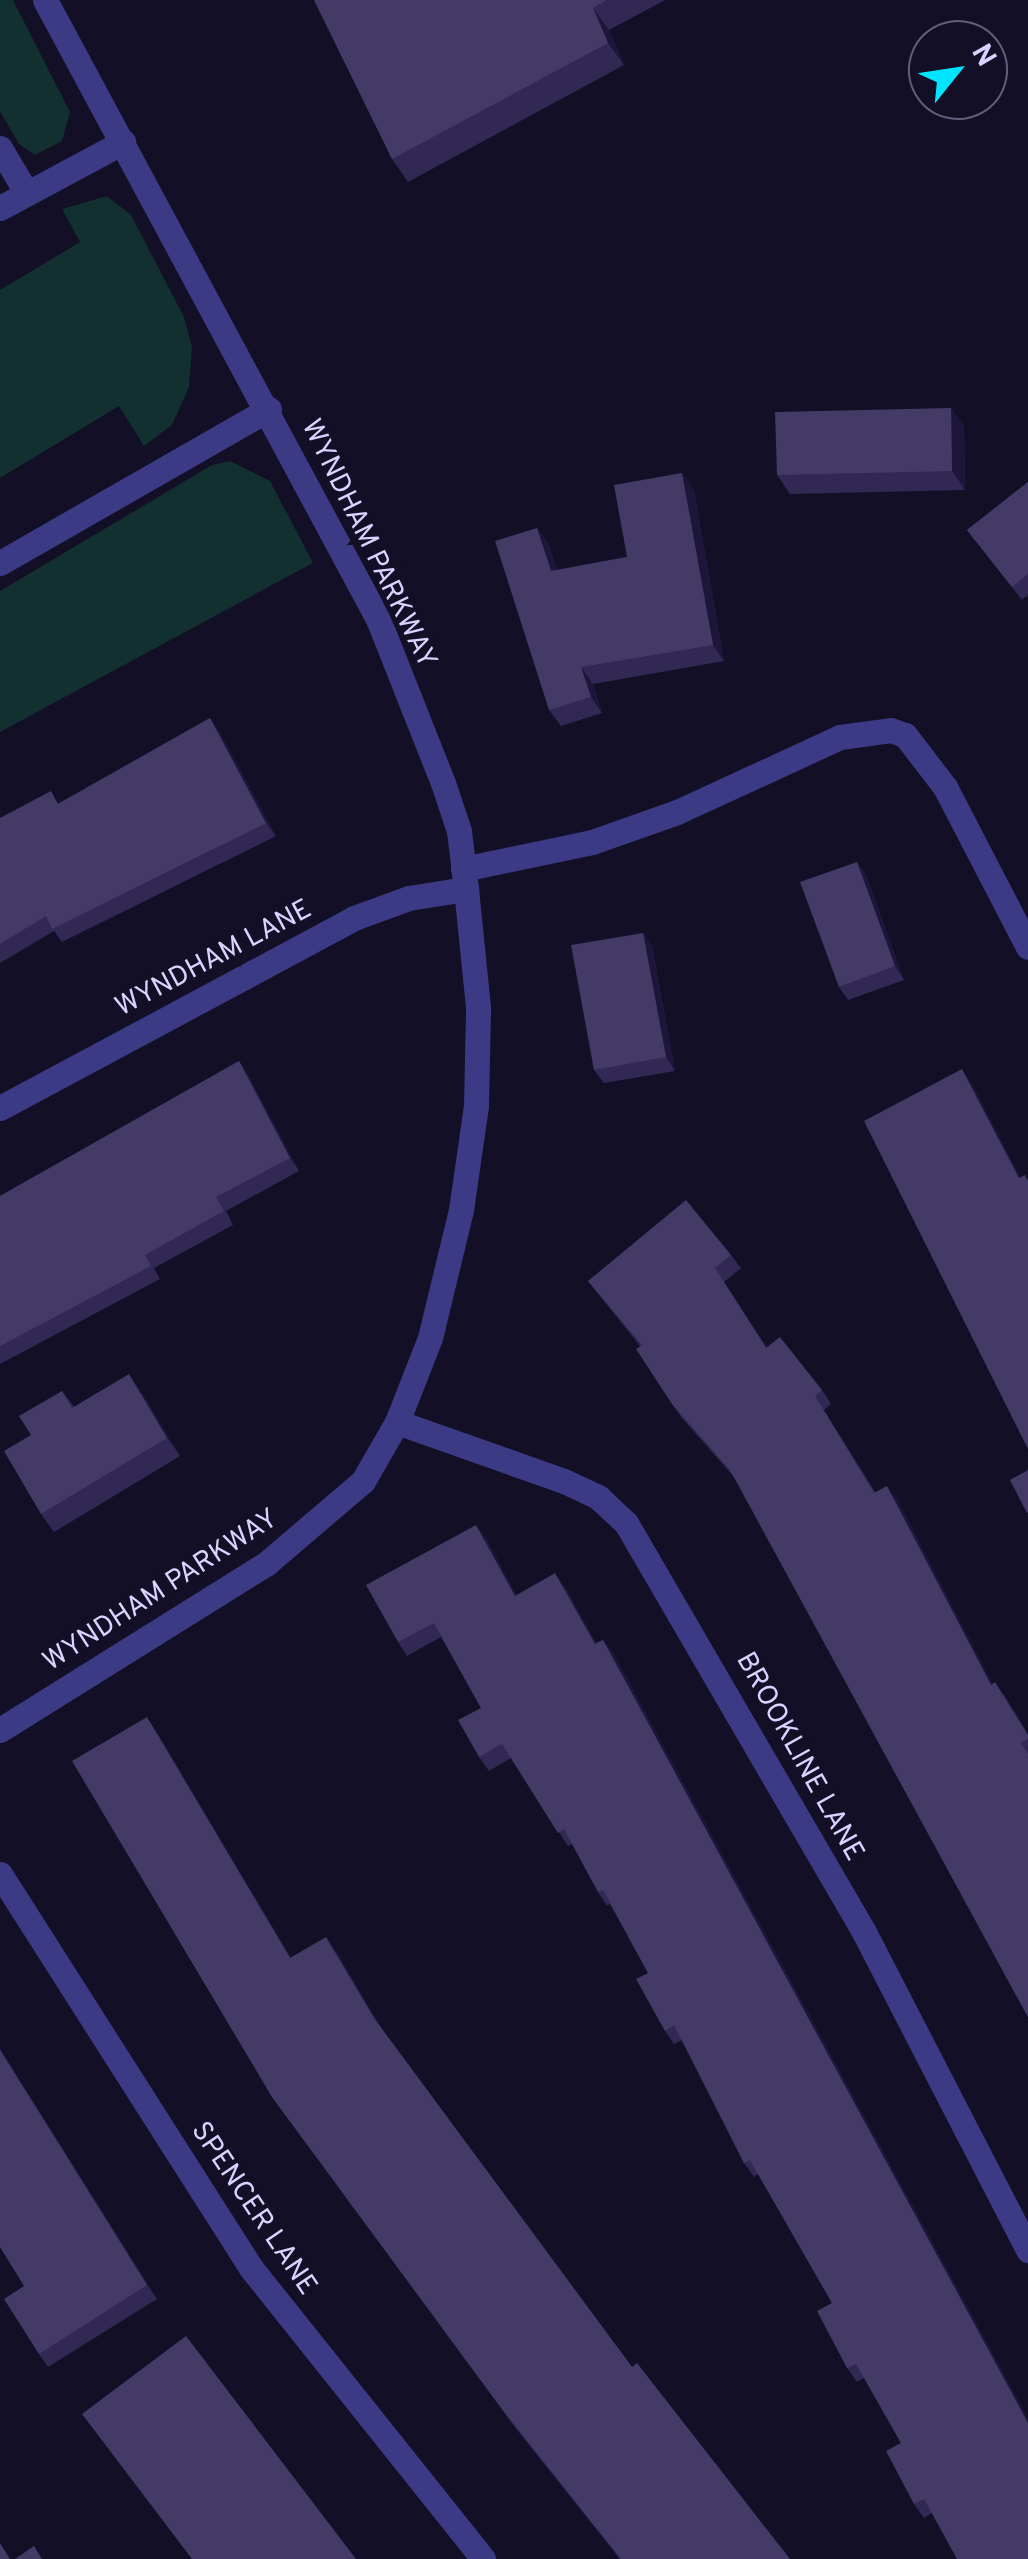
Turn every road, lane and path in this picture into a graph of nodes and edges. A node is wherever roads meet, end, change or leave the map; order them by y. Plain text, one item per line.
1 (45, 0) edge
2 (123, 142) junction
3 (0, 148) edge
4 (26, 192) junction
5 (0, 208) edge
6 (268, 409) junction
7 (0, 563) edge
8 (465, 879) junction
9 (1028, 947) edge
10 (0, 1108) edge
11 (397, 1422) junction
12 (0, 1730) edge
13 (0, 1874) edge
14 (1028, 2250) edge
15 (483, 2559) edge

1 - 2 street, WYNDHAM PARKWAY
2 - 4 street
2 - 6 street, WYNDHAM PARKWAY
3 - 4 street
4 - 5 street
6 - 7 street
6 - 8 street, WYNDHAM PARKWAY
8 - 9 street, WYNDHAM LANE
8 - 10 street, WYNDHAM LANE
8 - 11 street, WYNDHAM PARKWAY
11 - 12 street, WYNDHAM PARKWAY
11 - 14 street, BROOKLINE LANE
13 - 15 street, SPENCER LANE

